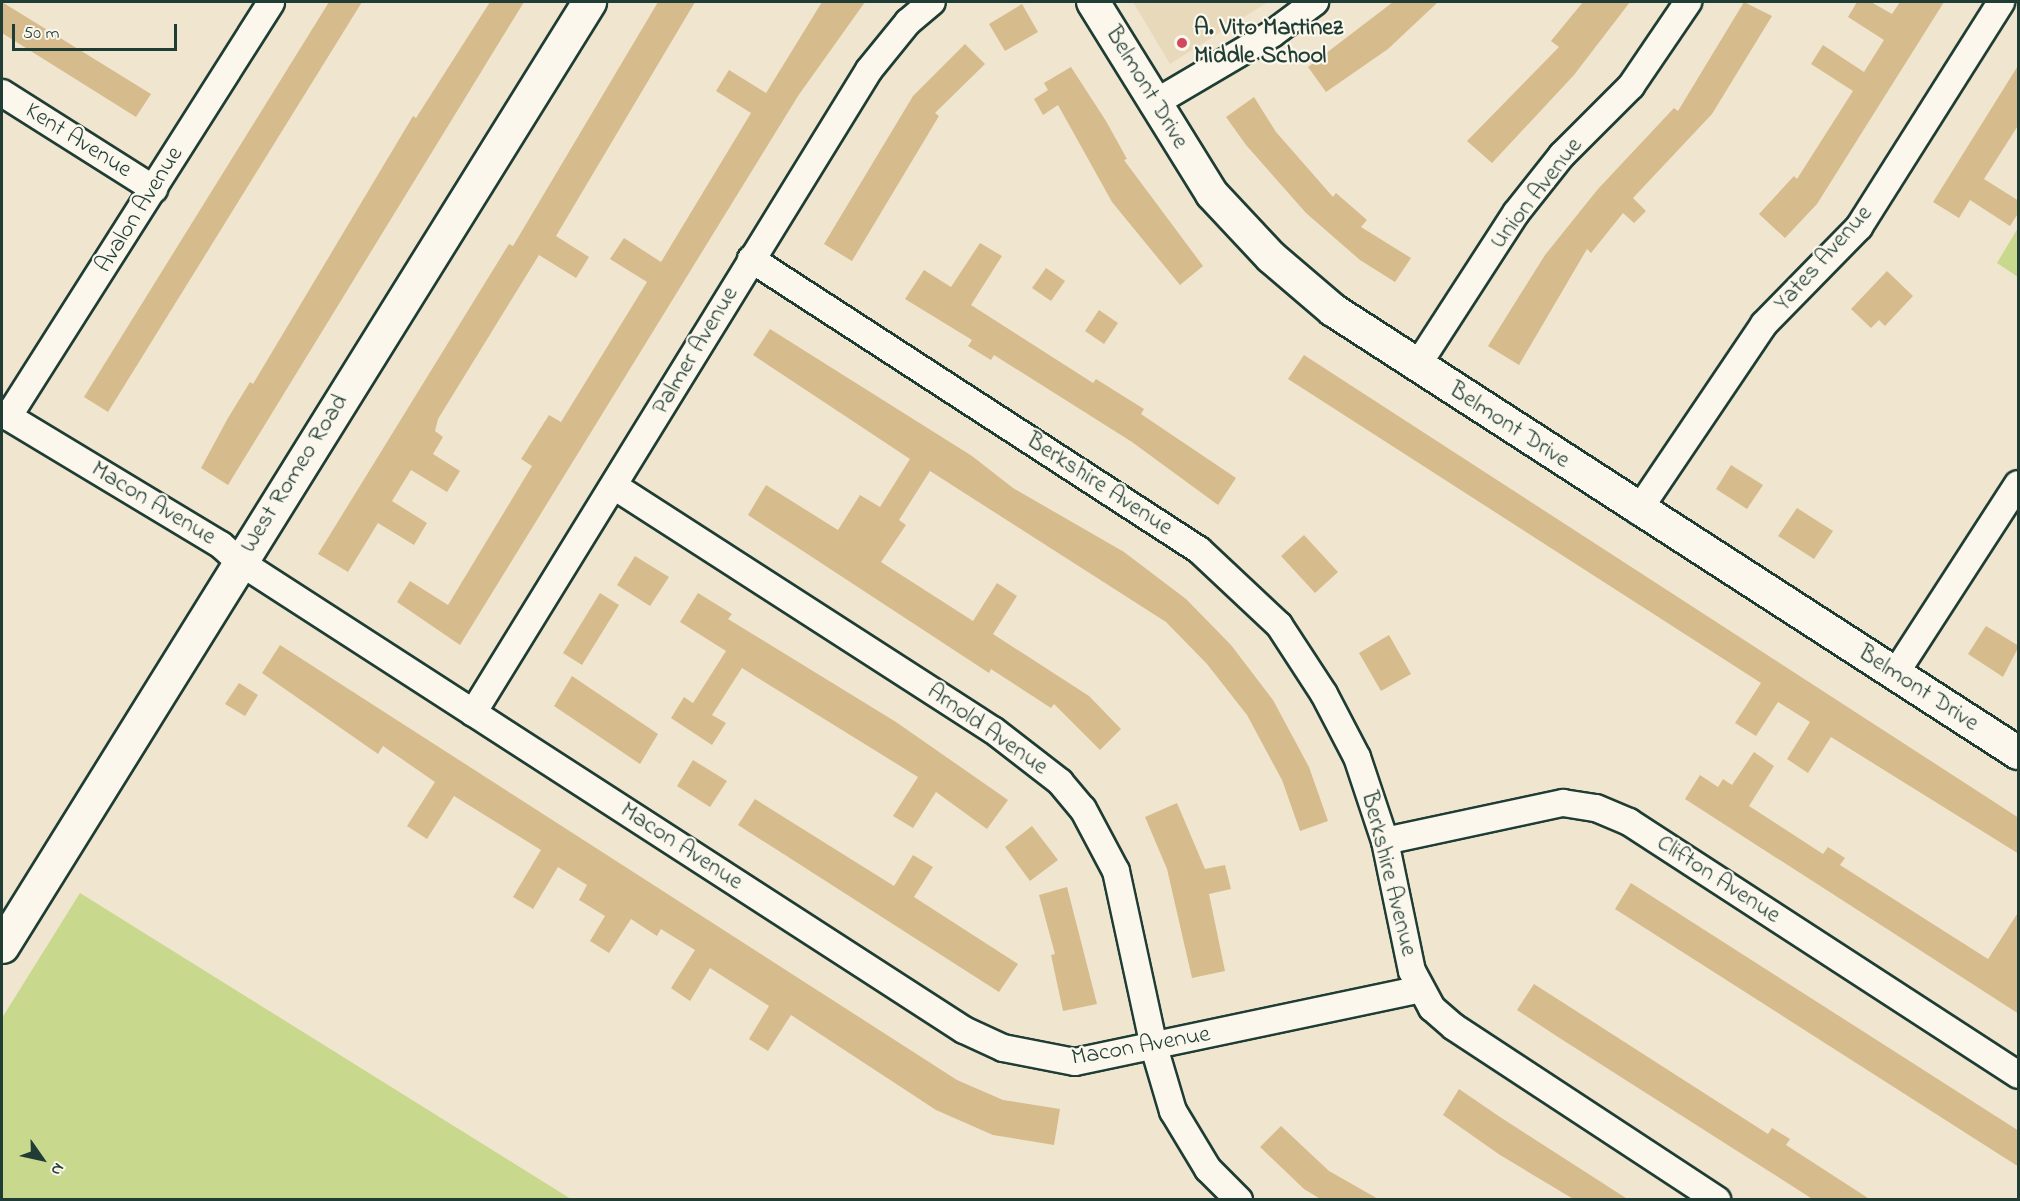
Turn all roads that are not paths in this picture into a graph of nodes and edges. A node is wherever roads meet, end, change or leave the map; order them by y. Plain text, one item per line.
1 (271, 2) edge
2 (589, 2) edge
3 (932, 2) edge
4 (1093, 2) edge
5 (1315, 2) edge
6 (1688, 2) edge
7 (2001, 2) edge
8 (2, 93) edge
9 (1153, 104) junction
10 (154, 189) junction
11 (752, 259) junction
12 (1417, 366) junction
13 (5, 415) edge
14 (2019, 484) edge
15 (614, 486) junction
16 (1638, 511) junction
17 (240, 562) junction
18 (1895, 674) junction
19 (473, 712) junction
20 (2019, 753) edge
21 (1385, 841) junction
22 (2, 946) edge
23 (1420, 989) junction
24 (1154, 1047) junction
25 (2019, 1075) edge
26 (1239, 1200) edge
27 (1717, 1200) edge

1 - 10 street, Avalon Avenue
2 - 17 main road, West Romeo Road
3 - 11 street, Palmer Avenue
4 - 9 street, Belmont Drive
5 - 9 street
6 - 12 street, Union Avenue
7 - 16 street, Yates Avenue
8 - 10 street, Kent Avenue
9 - 12 street, Belmont Drive
10 - 13 street, Avalon Avenue
11 - 15 street, Palmer Avenue
11 - 21 street, Berkshire Avenue
12 - 16 street, Belmont Drive
13 - 17 street, Macon Avenue
14 - 18 street
15 - 19 street, Palmer Avenue
15 - 24 street, Arnold Avenue
16 - 18 street, Belmont Drive
17 - 19 street, Macon Avenue
17 - 22 main road, West Romeo Road
18 - 20 street, Belmont Drive
19 - 24 street, Macon Avenue
21 - 23 street, Berkshire Avenue
21 - 25 street, Clifton Avenue
23 - 24 street, Macon Avenue
23 - 27 street, Berkshire Avenue
24 - 26 street, Arnold Avenue

